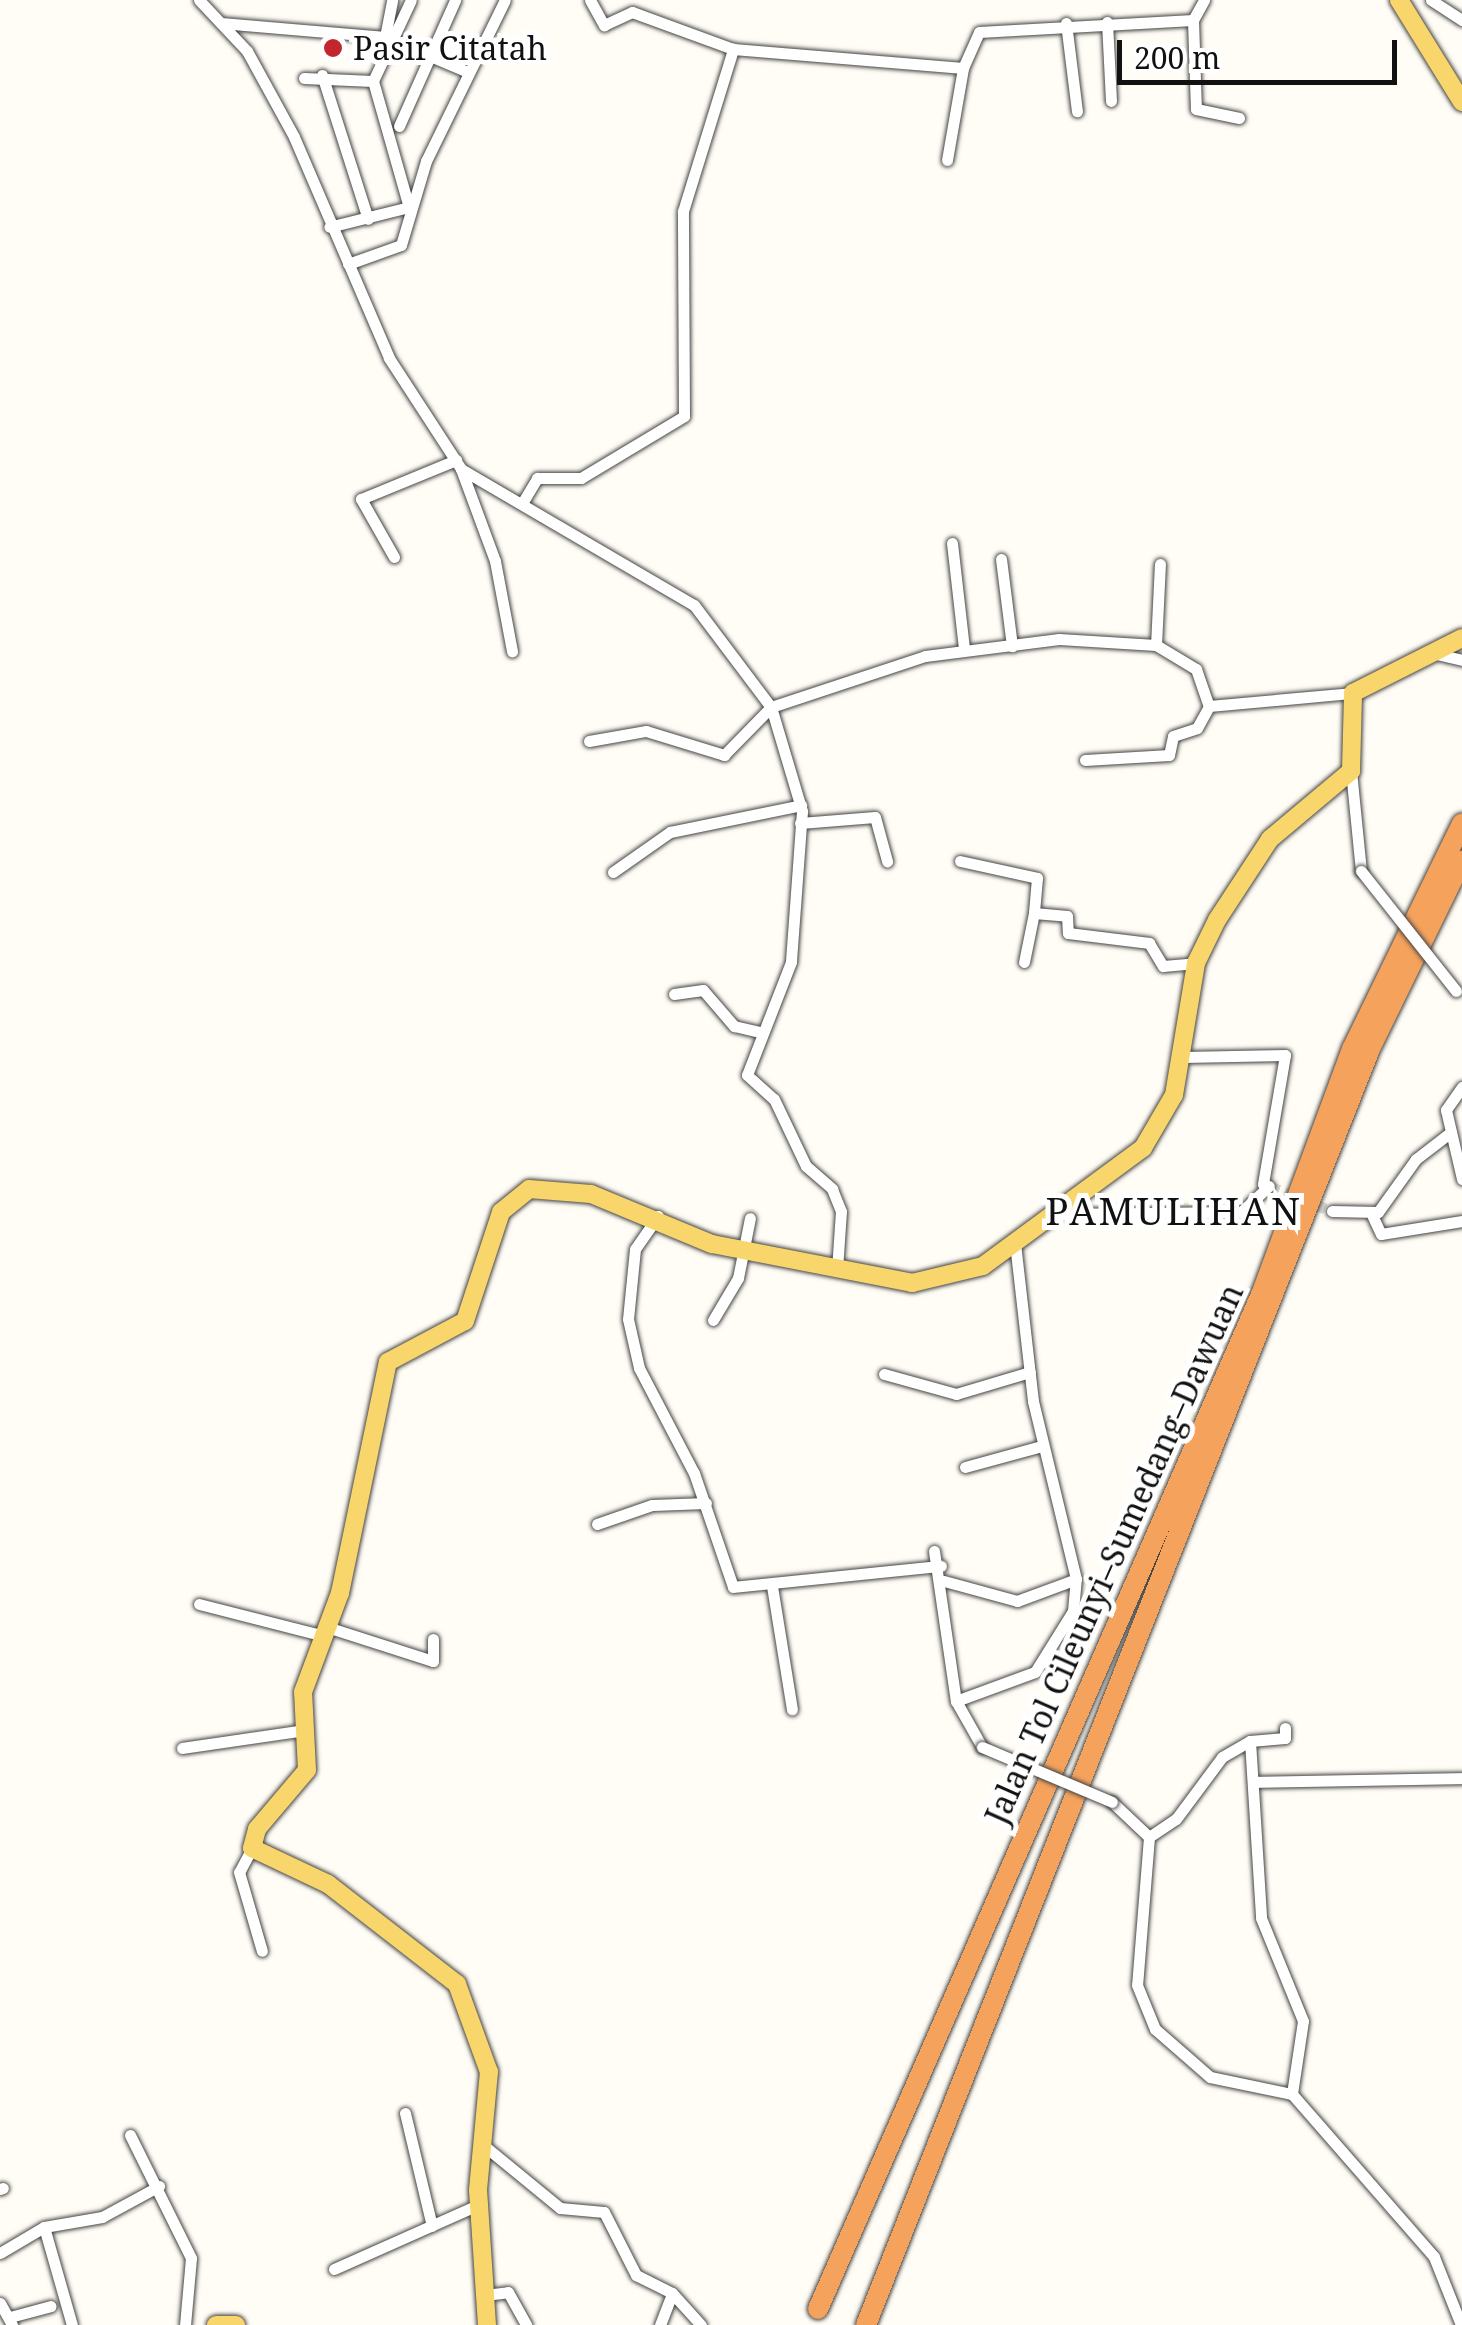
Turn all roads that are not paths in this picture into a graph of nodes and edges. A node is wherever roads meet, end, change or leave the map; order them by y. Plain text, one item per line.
1 (200, 0) edge
2 (392, 0) edge
3 (411, 0) edge
4 (455, 0) edge
5 (505, 0) edge
6 (590, 0) edge
7 (1204, 0) edge
8 (1399, 0) edge
9 (1431, 0) edge
10 (1192, 20) junction
11 (1462, 20) edge
12 (222, 22) junction
13 (1107, 22) junction
14 (1066, 23) junction
15 (390, 38) junction
16 (733, 48) junction
17 (429, 54) junction
18 (962, 68) junction
19 (468, 72) junction
20 (322, 74) junction
21 (304, 78) dead end
22 (373, 81) junction
23 (1112, 101) dead end
24 (1462, 102) edge
25 (1077, 111) dead end
26 (1239, 118) dead end
27 (399, 126) dead end
28 (947, 160) dead end
29 (409, 208) junction
30 (368, 218) junction
31 (329, 227) junction
32 (348, 264) junction
33 (458, 465) junction
34 (524, 500) junction
35 (952, 543) dead end
36 (394, 557) dead end
37 (1001, 559) dead end
38 (1160, 564) dead end
39 (1462, 638) edge
40 (1156, 644) junction
41 (1012, 646) junction
42 (964, 650) junction
43 (512, 652) dead end
44 (1430, 653) junction
45 (1462, 660) edge
46 (1353, 693) junction
47 (1210, 706) junction
48 (771, 707) junction
49 (589, 741) dead end
50 (1085, 760) dead end
51 (1351, 772) junction
52 (800, 804) junction
53 (800, 823) junction
54 (1462, 823) edge
55 (1462, 860) edge
56 (887, 861) dead end
57 (960, 862) dead end
58 (613, 872) dead end
59 (1034, 912) junction
60 (1024, 962) dead end
61 (1196, 964) junction
62 (674, 994) dead end
63 (1459, 994) edge
64 (760, 1032) junction
65 (1182, 1057) junction
66 (1462, 1087) edge
67 (1451, 1132) junction
68 (1462, 1179) edge
69 (1332, 1211) tunnel mouth
70 (1056, 1214) junction
71 (1372, 1215) junction
72 (658, 1216) junction
73 (750, 1218) dead end
74 (1462, 1221) edge
75 (1015, 1242) junction
76 (744, 1251) junction
77 (837, 1269) junction
78 (713, 1320) dead end
79 (1030, 1372) junction
80 (884, 1374) dead end
81 (1042, 1446) junction
82 (965, 1467) dead end
83 (706, 1503) junction
84 (597, 1524) dead end
85 (934, 1551) dead end
86 (941, 1566) junction
87 (1076, 1579) junction
88 (944, 1581) junction
89 (772, 1586) junction
90 (198, 1604) dead end
91 (328, 1632) junction
92 (433, 1639) dead end
93 (956, 1701) junction
94 (792, 1709) dead end
95 (1285, 1728) dead end
96 (305, 1730) junction
97 (1250, 1742) junction
98 (182, 1748) dead end
99 (1462, 1778) edge
100 (1253, 1782) junction
101 (1148, 1837) junction
102 (252, 1848) junction
103 (262, 1952) dead end
104 (1292, 2094) junction
105 (404, 2114) dead end
106 (130, 2136) dead end
107 (482, 2144) junction
108 (159, 2186) junction
109 (478, 2205) junction
110 (44, 2226) junction
111 (432, 2226) junction
112 (0, 2253) edge
113 (334, 2269) dead end
114 (672, 2293) junction
115 (485, 2294) junction
116 (0, 2303) edge
117 (51, 2306) dead end
118 (818, 2309) dead end
119 (11, 2321) edge
120 (72, 2325) edge
121 (184, 2325) edge
122 (216, 2325) edge
123 (236, 2325) edge
124 (487, 2325) edge
125 (526, 2325) edge
126 (660, 2325) edge
127 (701, 2325) edge
128 (866, 2325) edge
129 (1462, 2325) edge

1 - 12 street
2 - 15 street
3 - 15 street
4 - 17 street
5 - 19 street
6 - 16 street
7 - 10 street
8 - 24 main road
9 - 11 street
10 - 13 street
10 - 26 street
12 - 15 street
12 - 31 street
13 - 14 street
13 - 23 street
14 - 18 street
14 - 25 street
15 - 17 street
15 - 22 street
16 - 18 street
16 - 34 street
17 - 19 street
17 - 27 street
18 - 28 street
19 - 29 street
20 - 21 street
20 - 22 street
20 - 30 street
22 - 29 street
29 - 30 street
29 - 32 street
30 - 31 street
31 - 32 street
32 - 33 street
33 - 34 street
33 - 36 street
33 - 43 street
34 - 48 street
35 - 42 street
37 - 41 street
38 - 40 street
39 - 44 main road
40 - 41 street
40 - 47 street
41 - 42 street
42 - 48 street
44 - 45 street
44 - 46 main road
46 - 47 street
46 - 51 main road
47 - 50 street
48 - 49 street
48 - 52 street
51 - 61 main road
51 - 63 street, bridge
52 - 53 street
52 - 58 street
53 - 56 street
53 - 64 street
54 - 118 highway, Jalan Tol Cileunyi–Sumedang–Dawuan
55 - 128 highway, Jalan Tol Cileunyi–Sumedang–Dawuan
57 - 59 street
59 - 60 street
59 - 61 street
61 - 65 main road
62 - 64 street
64 - 77 street
65 - 70 main road
65 - 70 street
66 - 67 street
67 - 68 street
67 - 71 street
69 - 71 street
70 - 75 main road
71 - 74 street
72 - 76 main road
72 - 83 street
72 - 91 main road
73 - 76 street
75 - 77 main road
75 - 79 street
76 - 77 main road
76 - 78 street
79 - 80 street
79 - 81 street
81 - 82 street
81 - 87 street
83 - 84 street
83 - 89 street
85 - 86 street
86 - 88 street
86 - 89 street
87 - 88 street
87 - 93 street
88 - 93 street
89 - 94 street
90 - 91 street
91 - 92 street
91 - 96 main road
93 - 101 street, bridge
95 - 97 street
96 - 98 street
96 - 102 main road
97 - 100 street
97 - 101 street
99 - 100 street
100 - 104 street
101 - 104 street
102 - 103 street
102 - 107 main road
104 - 129 street
105 - 111 street
106 - 108 street
107 - 109 main road
107 - 114 street
108 - 110 street
108 - 121 street
109 - 111 street
109 - 115 main road
110 - 112 street
110 - 120 street
111 - 113 street
114 - 126 street
114 - 127 street
115 - 124 main road
115 - 125 street
116 - 119 street
117 - 119 street
122 - 123 main road

